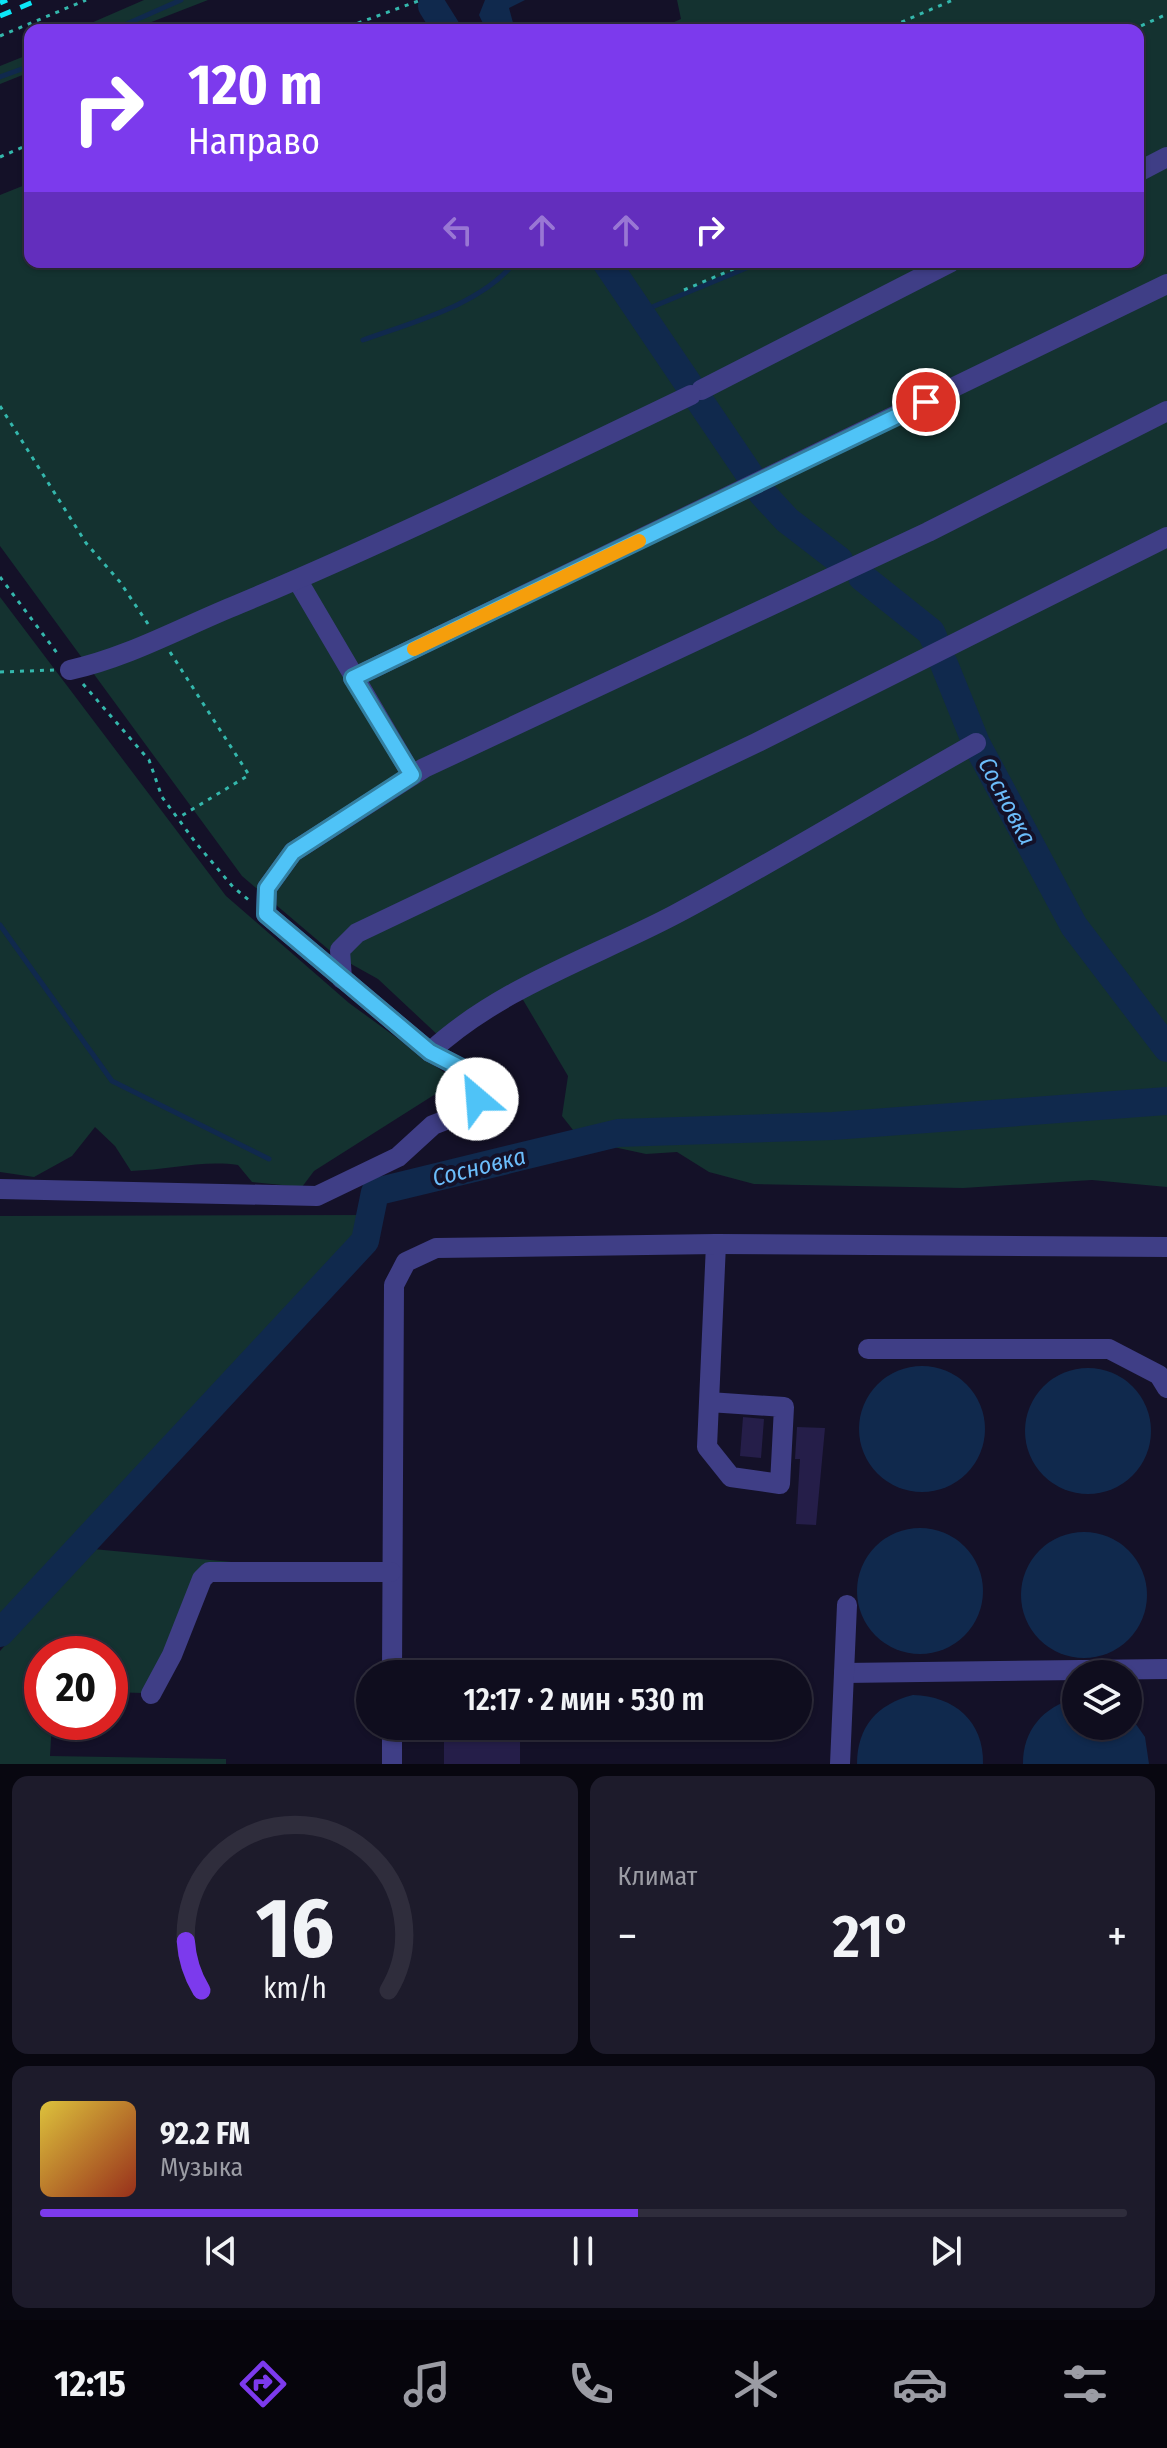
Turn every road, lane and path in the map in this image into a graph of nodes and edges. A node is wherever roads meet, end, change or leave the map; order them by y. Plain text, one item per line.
1 (86, 0) edge
2 (421, 0) edge
3 (953, 0) edge
4 (1167, 14) edge
5 (29, 24) edge
6 (355, 24) edge
7 (897, 24) edge
8 (1144, 25) edge
9 (24, 26) edge
10 (0, 36) edge
11 (24, 147) edge
12 (0, 157) edge
13 (1167, 157) edge
14 (1144, 169) edge
15 (736, 268) edge
16 (939, 268) edge
17 (1167, 284) edge
18 (684, 290) dead end
19 (0, 406) edge
20 (1167, 411) edge
21 (1167, 537) edge
22 (0, 577) edge
23 (298, 581) junction
24 (161, 638) junction
25 (70, 670) junction
26 (0, 672) edge
27 (353, 678) junction
28 (976, 743) dead end
29 (412, 775) junction
30 (178, 818) junction
31 (266, 914) junction
32 (342, 979) junction
33 (430, 1052) junction
34 (0, 1189) edge
35 (716, 1244) junction
36 (1167, 1247) edge
37 (868, 1349) dead end
38 (1167, 1388) edge
39 (709, 1402) junction
40 (391, 1572) junction
41 (847, 1605) dead end
42 (392, 1660) edge
43 (1167, 1669) edge
44 (844, 1673) junction
45 (151, 1694) dead end
46 (392, 1740) edge
47 (392, 1764) edge
48 (840, 1764) edge

1 - 5 path
2 - 6 path
3 - 7 path
4 - 8 path
9 - 10 path
11 - 12 path
13 - 14 lane
15 - 18 path
16 - 23 lane
17 - 27 lane
19 - 24 path
20 - 29 lane
21 - 32 lane
22 - 25 path
23 - 24 lane
23 - 27 lane
24 - 25 lane
24 - 30 path
25 - 26 path
25 - 30 path
27 - 29 lane
28 - 33 lane
29 - 31 lane
30 - 31 path
31 - 32 lane
32 - 33 lane
33 - 34 lane
35 - 36 lane
35 - 39 lane
35 - 40 lane
37 - 38 lane
39 - 39 lane
40 - 42 lane
40 - 45 lane
41 - 44 lane
43 - 44 lane
44 - 48 lane
46 - 47 lane

